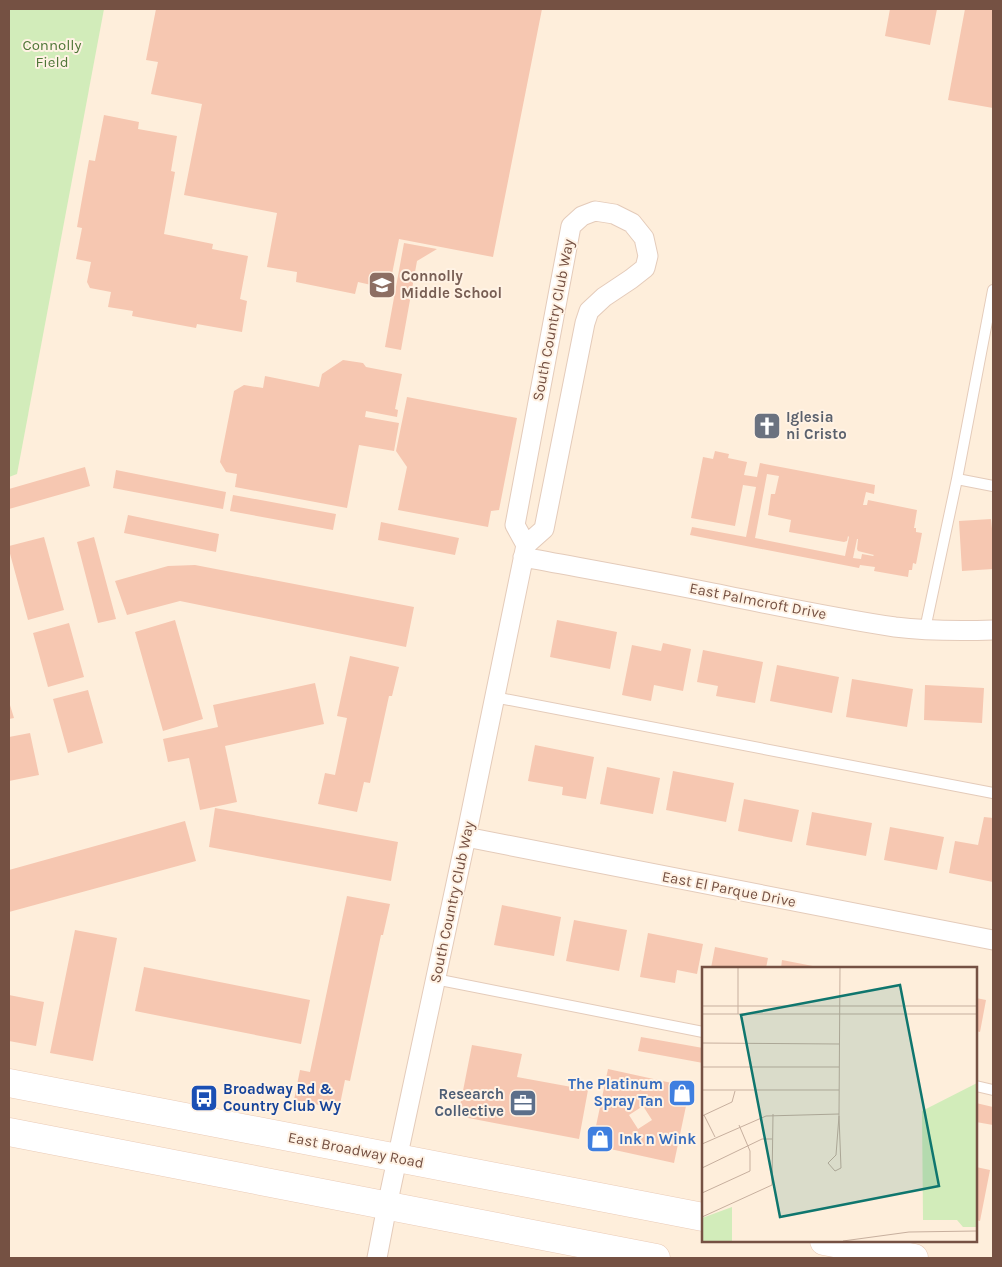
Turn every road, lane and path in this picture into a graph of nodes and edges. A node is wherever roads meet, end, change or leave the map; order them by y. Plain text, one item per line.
1 (993, 290) edge
2 (957, 479) junction
3 (993, 486) edge
4 (525, 551) junction
5 (925, 629) junction
6 (993, 630) edge
7 (494, 697) junction
8 (993, 793) edge
9 (466, 837) junction
10 (993, 940) edge
11 (436, 979) junction
12 (702, 1032) edge
13 (9, 1083) edge
14 (977, 1086) edge
15 (993, 1090) edge
16 (9, 1132) edge
17 (397, 1158) junction
18 (387, 1206) junction
19 (702, 1217) edge
20 (829, 1242) edge
21 (377, 1258) edge
22 (656, 1258) edge
23 (914, 1258) edge

1 - 2 lane
2 - 3 lane
2 - 5 lane
4 - 4 street, South Country Club Way
4 - 5 street, East Palmcroft Drive
4 - 7 street, South Country Club Way
5 - 6 street, East Palmcroft Drive
7 - 8 lane
7 - 9 street, South Country Club Way
9 - 10 street, East El Parque Drive
9 - 11 street, South Country Club Way
11 - 12 lane
11 - 17 street, South Country Club Way
13 - 17 main road, East Broadway Road
14 - 15 lane
16 - 18 main road
17 - 18 street, South Country Club Way
17 - 19 main road, East Broadway Road
18 - 21 street, South Country Club Way
18 - 22 main road
20 - 23 main road

